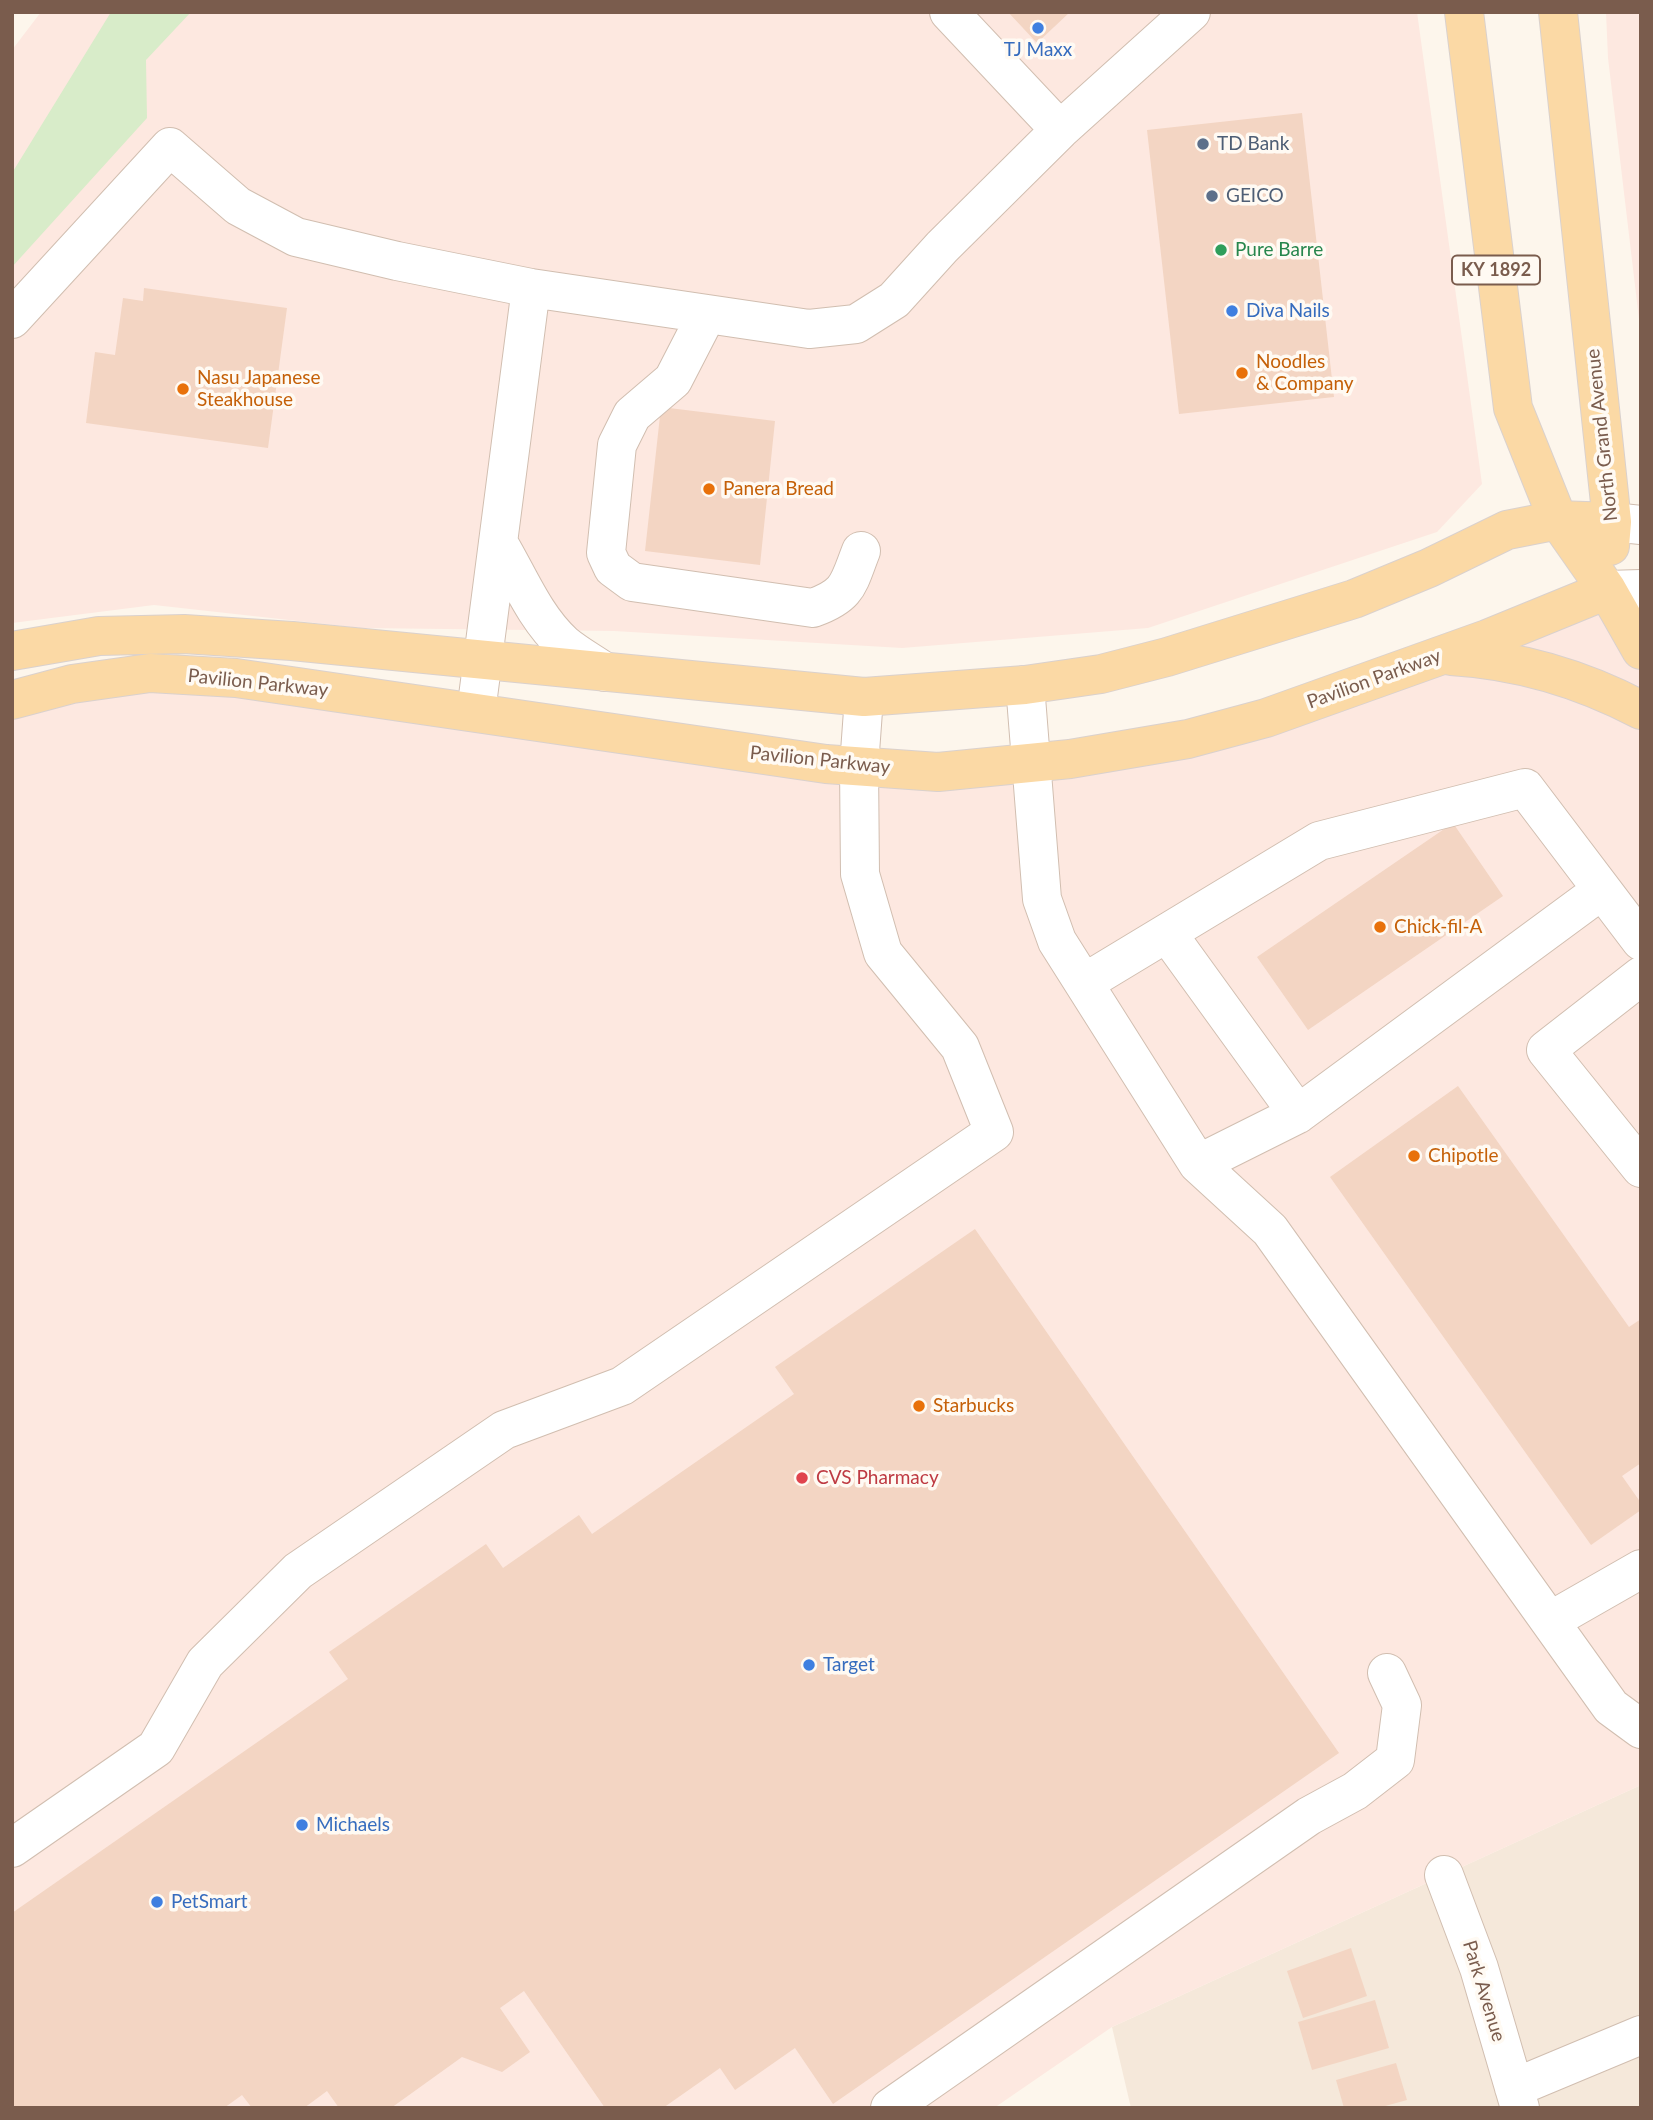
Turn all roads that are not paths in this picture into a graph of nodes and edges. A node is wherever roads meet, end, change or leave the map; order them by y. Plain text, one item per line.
1 (949, 12) edge
2 (1191, 12) edge
3 (1464, 12) edge
4 (1558, 12) edge
5 (1060, 130) junction
6 (531, 288) junction
7 (707, 314) junction
8 (12, 319) edge
9 (1558, 520) junction
10 (1626, 524) edge
11 (498, 542) junction
12 (861, 551) dead end
13 (1624, 589) edge
14 (1641, 650) edge
15 (12, 651) edge
16 (1442, 655) junction
17 (483, 659) junction
18 (605, 672) junction
19 (1026, 685) junction
20 (864, 697) junction
21 (12, 700) edge
22 (1641, 710) edge
23 (476, 712) junction
24 (1033, 763) junction
25 (859, 766) junction
26 (1602, 890) junction
27 (1167, 933) junction
28 (1641, 941) edge
29 (1641, 976) edge
30 (1084, 983) junction
31 (1298, 1114) junction
32 (1198, 1164) junction
33 (1641, 1168) edge
34 (1641, 1569) edge
35 (1550, 1621) junction
36 (1387, 1673) dead end
37 (1641, 1729) edge
38 (12, 1848) edge
39 (1444, 1875) dead end
40 (1641, 2035) edge
41 (1517, 2098) edge
42 (890, 2108) edge

1 - 5 street
2 - 5 street
3 - 9 main road, KY 1892
4 - 10 main road, North Grand Avenue
5 - 7 street
6 - 7 street
6 - 8 street
6 - 11 street
7 - 12 street
9 - 10 main road
9 - 13 main road, KY 1892
9 - 19 main road
10 - 13 main road, North Grand Avenue
11 - 17 street
11 - 18 street
13 - 14 main road, KY 1892
13 - 16 main road, Pavilion Parkway
15 - 17 main road
16 - 22 main road
16 - 24 main road, Pavilion Parkway
17 - 18 main road
17 - 23 street
18 - 20 main road
19 - 20 main road
19 - 24 street
20 - 25 street
21 - 23 main road, Pavilion Parkway
23 - 25 main road, Pavilion Parkway
24 - 25 main road, Pavilion Parkway
24 - 30 street
25 - 38 street
26 - 27 street
26 - 28 street
26 - 31 street
27 - 30 street
27 - 31 street
29 - 33 street
30 - 32 street
31 - 32 street
32 - 35 street
34 - 35 street
35 - 37 street
36 - 42 street
39 - 41 street, Park Avenue
40 - 41 street

